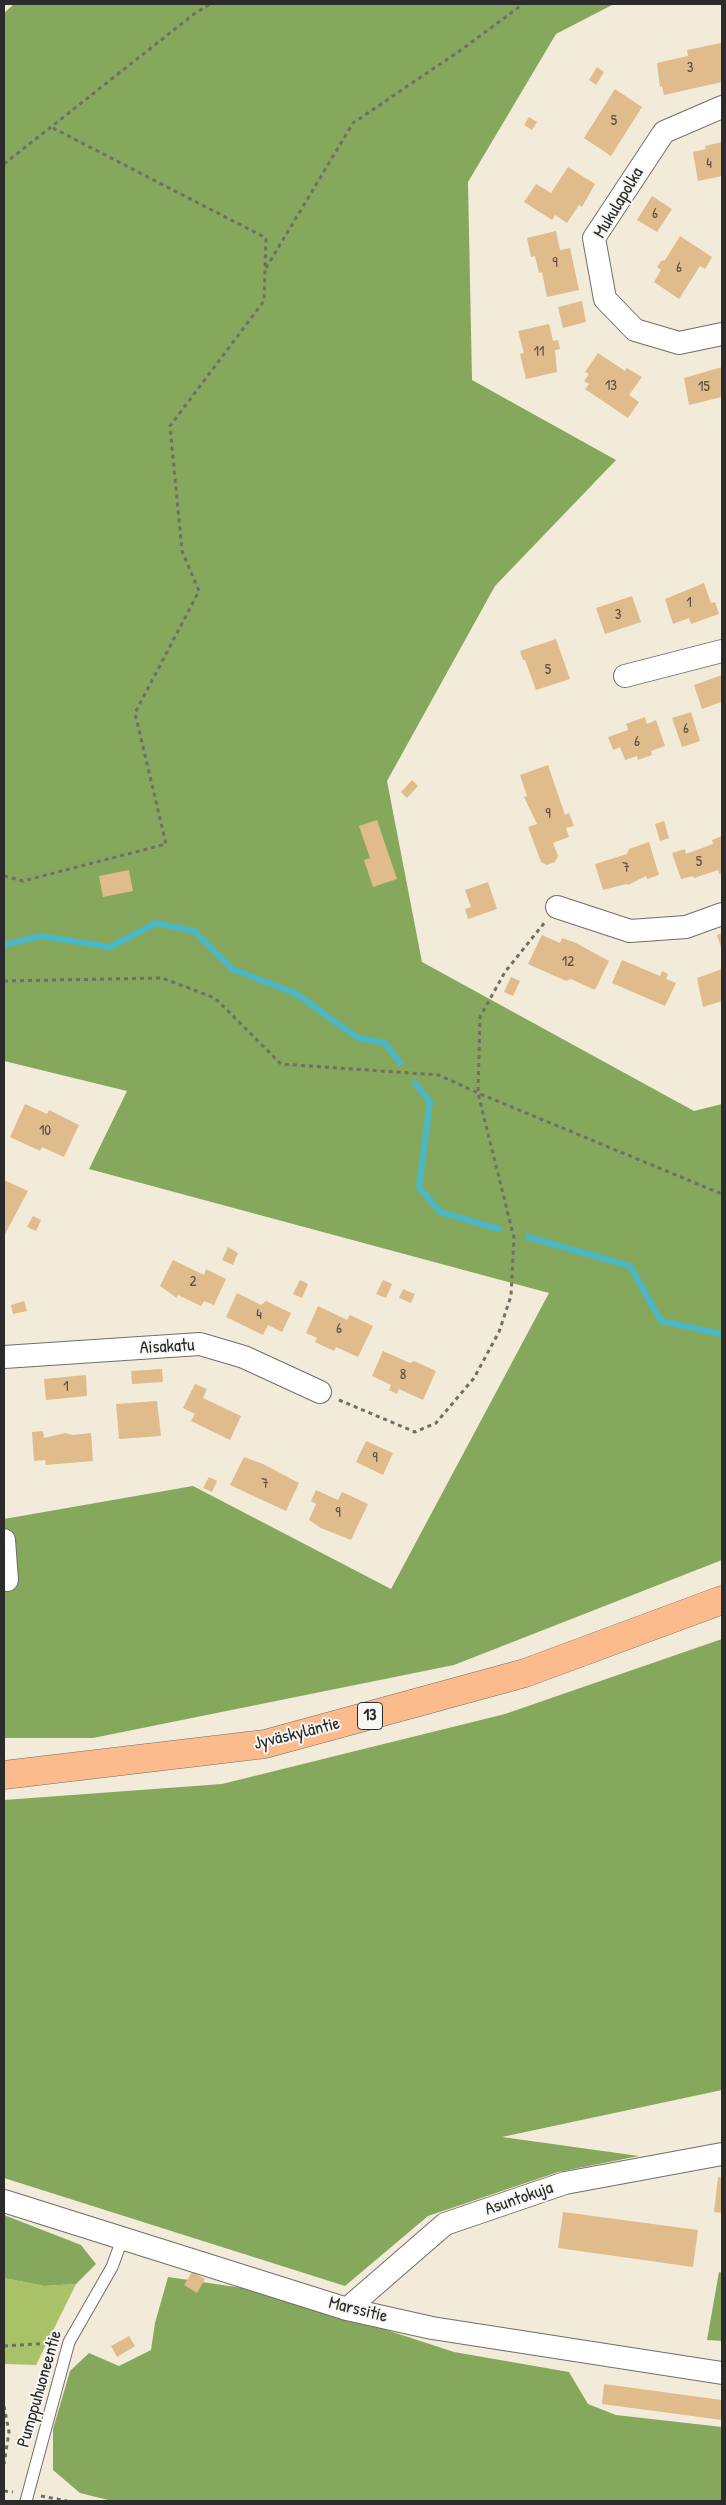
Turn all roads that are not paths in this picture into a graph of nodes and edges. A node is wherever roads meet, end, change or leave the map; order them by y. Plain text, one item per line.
1 (722, 107) edge
2 (722, 334) edge
3 (722, 651) edge
4 (625, 676) dead end
5 (557, 907) road end
6 (722, 914) edge
7 (4, 1357) edge
8 (320, 1392) road end
9 (4, 1540) edge
10 (7, 1580) dead end
11 (722, 1600) edge
12 (4, 1775) edge
13 (722, 2154) edge
14 (4, 2200) edge
15 (122, 2237) junction
16 (347, 2309) junction
17 (722, 2373) edge
18 (28, 2498) edge

1 - 2 street, Mukulapolka
3 - 4 street
5 - 6 street
7 - 8 street, Aisakatu
9 - 10 street
11 - 12 highway, Jyväskyläntie / 13
13 - 16 street, Asuntokuja
14 - 15 street, Marssitie
15 - 16 street, Marssitie
15 - 18 lane, Pumppuhuoneentie
16 - 17 street, Marssitie

